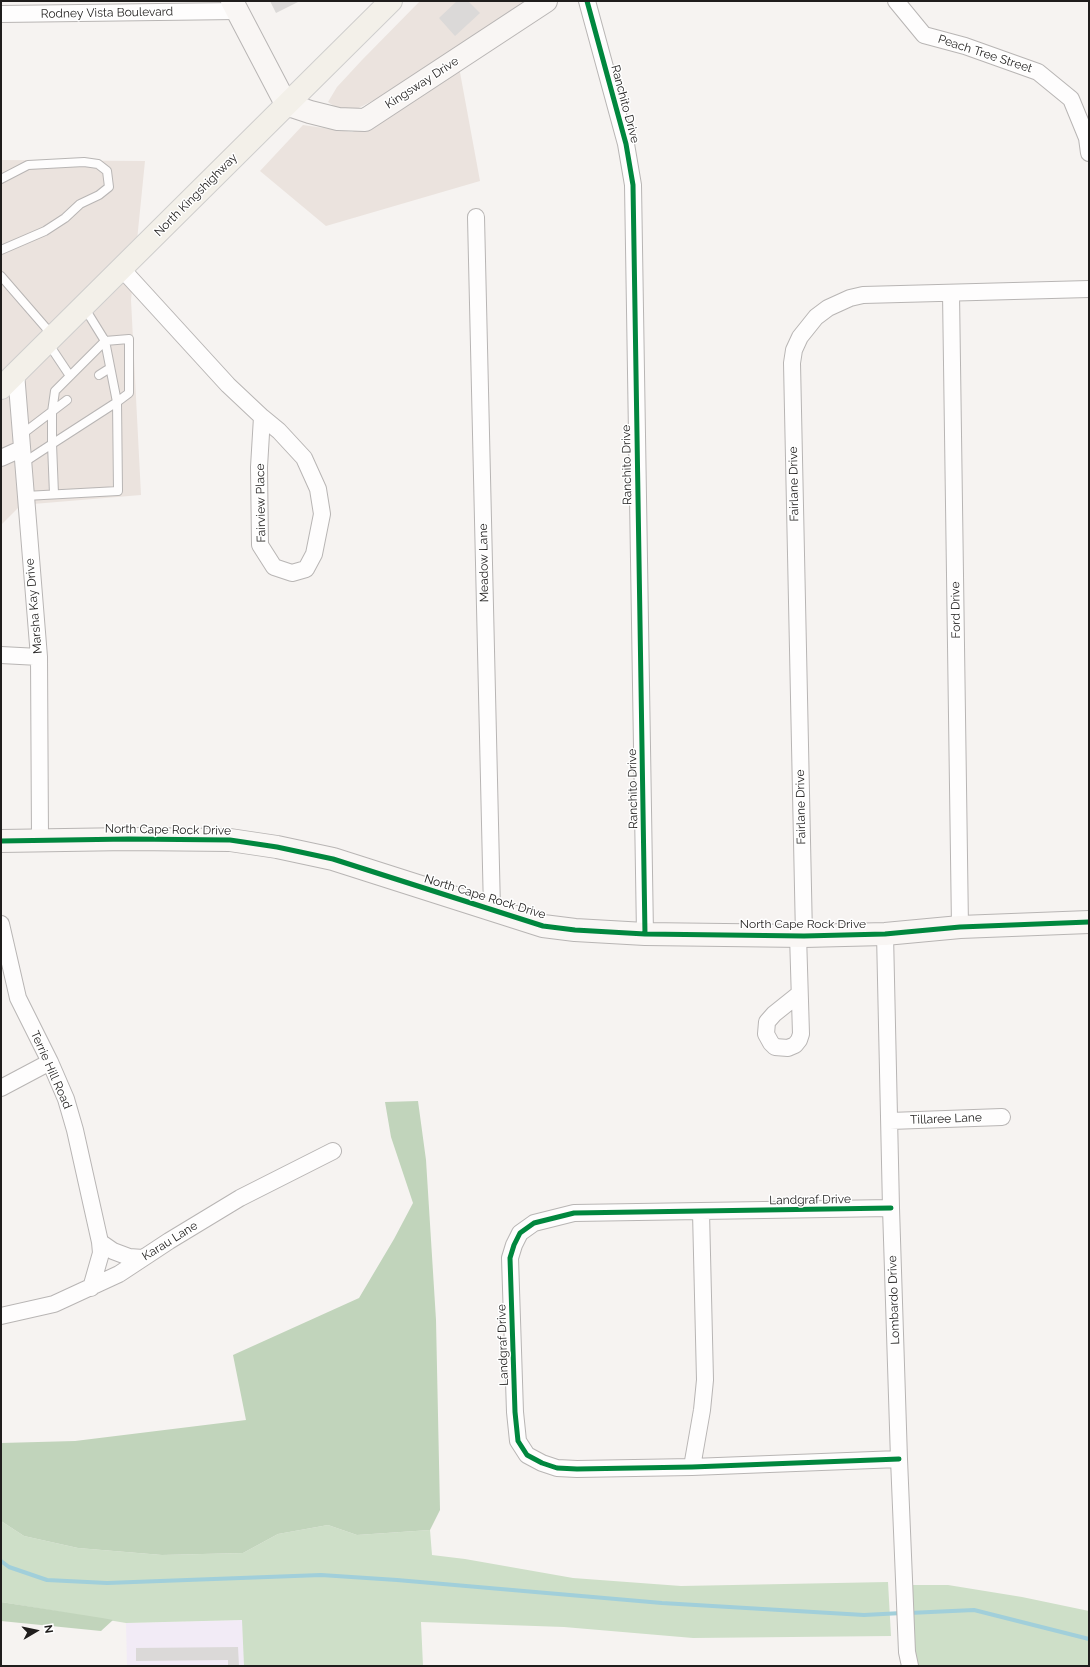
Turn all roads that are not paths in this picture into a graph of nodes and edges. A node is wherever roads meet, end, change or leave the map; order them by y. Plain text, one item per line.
1 (587, 1) edge
2 (896, 1) edge
3 (234, 6) edge
4 (382, 6) edge
5 (535, 6) edge
6 (1, 14) edge
7 (286, 104) junction
8 (1089, 153) edge
9 (1, 179) edge
10 (476, 217) dead end
11 (1, 250) edge
12 (122, 269) junction
13 (1, 276) edge
14 (1089, 289) edge
15 (951, 293) junction
16 (83, 307) junction
17 (51, 339) junction
18 (105, 341) junction
19 (110, 368) junction
20 (100, 375) dead end
21 (70, 376) junction
22 (8, 381) edge
23 (66, 400) dead end
24 (117, 402) junction
25 (52, 412) junction
26 (262, 417) junction
27 (52, 444) junction
28 (22, 449) junction
29 (1, 458) edge
30 (54, 494) junction
31 (25, 496) junction
32 (1, 655) edge
33 (39, 656) junction
34 (40, 840) junction
35 (1, 841) edge
36 (492, 910) junction
37 (1089, 922) edge
38 (1, 924) edge
39 (960, 927) junction
40 (645, 934) junction
41 (885, 934) junction
42 (801, 936) junction
43 (799, 994) dead end
44 (50, 1062) junction
45 (1, 1088) edge
46 (1002, 1117) dead end
47 (890, 1121) junction
48 (333, 1151) dead end
49 (891, 1208) junction
50 (701, 1212) junction
51 (100, 1242) junction
52 (143, 1258) junction
53 (92, 1288) junction
54 (1, 1316) edge
55 (899, 1459) junction
56 (692, 1467) junction
57 (910, 1666) edge

1 - 40 street, Ranchito Drive
2 - 8 street, Peach Tree Street
3 - 6 street, Rodney Vista Boulevard
3 - 7 street
4 - 7 main road, North Kingshighway
5 - 7 street, Kingsway Drive
7 - 12 main road, North Kingshighway
9 - 11 lane
10 - 36 street, Meadow Lane
12 - 16 main road, North Kingshighway
12 - 26 street, Fairview Place
13 - 17 lane
14 - 15 street, Fairlane Drive
15 - 39 street, Ford Drive
15 - 42 street, Fairlane Drive
16 - 17 main road, North Kingshighway
16 - 18 lane
17 - 21 lane
17 - 22 main road, North Kingshighway
18 - 19 lane
18 - 21 lane
18 - 24 lane
19 - 20 lane
19 - 24 lane
21 - 25 lane
22 - 28 street, Marsha Kay Drive
23 - 25 lane
24 - 27 lane
24 - 30 lane
25 - 27 lane
25 - 28 lane
26 - 26 street, Fairview Place
27 - 28 lane
27 - 30 lane
28 - 29 street
28 - 31 street, Marsha Kay Drive
30 - 31 lane
31 - 33 street, Marsha Kay Drive
32 - 33 street
33 - 34 street, Marsha Kay Drive
34 - 35 street, North Cape Rock Drive
34 - 36 street, North Cape Rock Drive
36 - 40 street, North Cape Rock Drive
37 - 39 street, North Cape Rock Drive
38 - 44 street, Terrie Hill Road
39 - 41 street, North Cape Rock Drive
40 - 42 street, North Cape Rock Drive
41 - 42 street, North Cape Rock Drive
41 - 47 street, Lombardo Drive
42 - 43 street, Fairlane Drive
44 - 45 street
44 - 51 street, Terrie Hill Road
46 - 47 street, Tillaree Lane
47 - 49 street, Lombardo Drive
48 - 52 street, Karau Lane
49 - 50 street, Landgraf Drive
49 - 55 street, Lombardo Drive
50 - 56 street
50 - 56 street, Landgraf Drive
51 - 52 street
51 - 53 street, Terrie Hill Road
52 - 53 street, Karau Lane
53 - 54 street, Karau Lane
55 - 56 street, Landgraf Drive
55 - 57 street, Lombardo Drive

